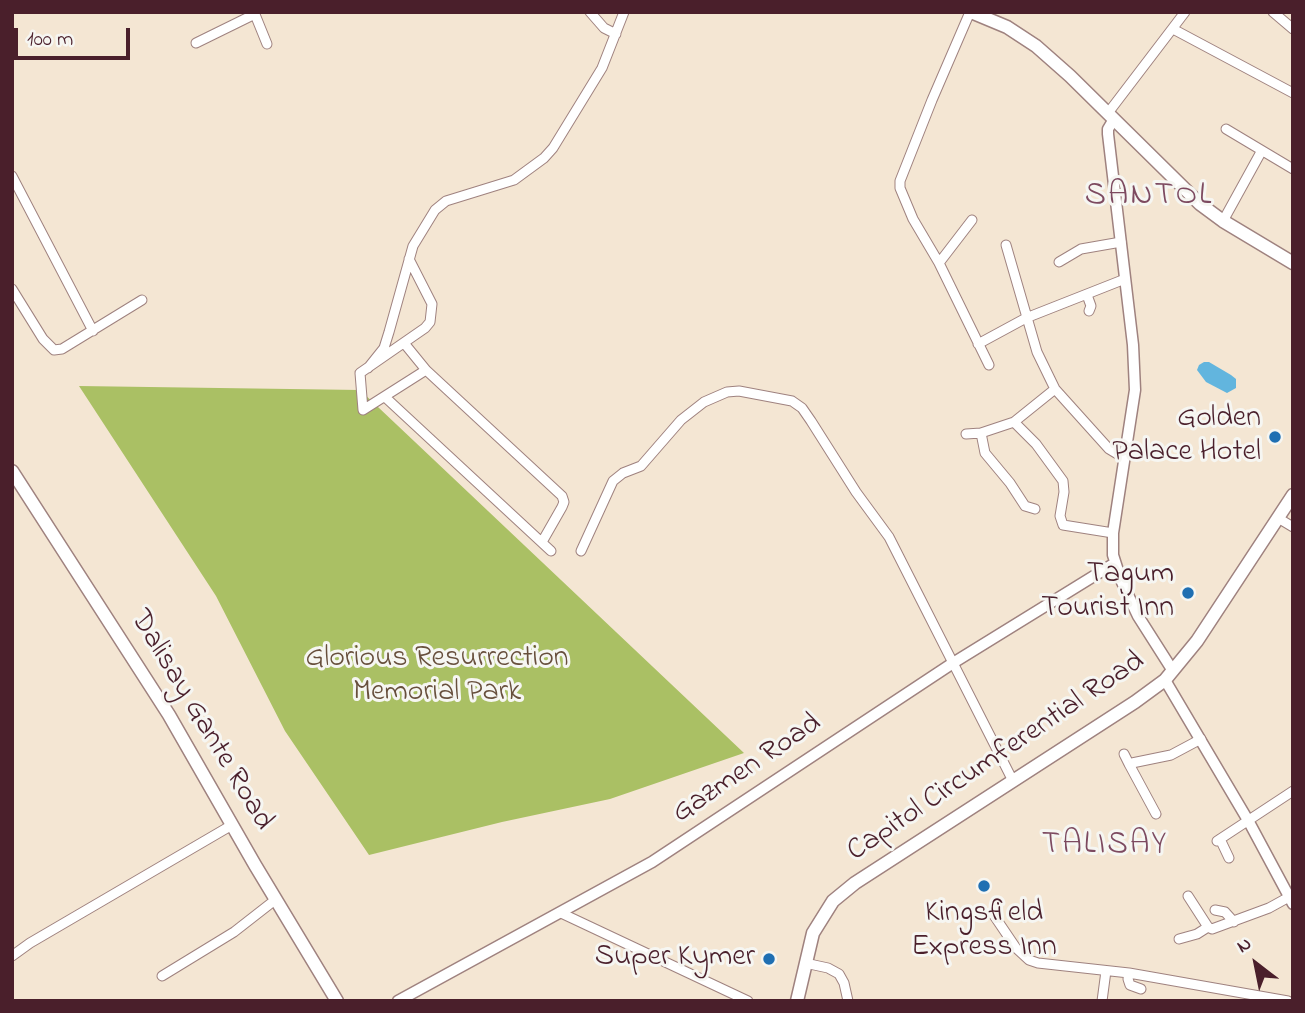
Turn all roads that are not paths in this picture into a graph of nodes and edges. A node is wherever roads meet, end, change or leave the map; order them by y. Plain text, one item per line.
1 (590, 12) edge
2 (624, 12) edge
3 (1185, 12) edge
4 (1273, 12) edge
5 (254, 13) edge
6 (974, 13) edge
7 (1173, 29) junction
8 (1293, 29) edge
9 (616, 34) junction
10 (196, 43) dead end
11 (267, 44) dead end
12 (1293, 94) edge
13 (1111, 116) junction
14 (1226, 129) dead end
15 (1261, 152) junction
16 (1293, 169) edge
17 (12, 176) edge
18 (972, 220) dead end
19 (1223, 221) junction
20 (1121, 242) junction
21 (1006, 245) dead end
22 (409, 260) junction
23 (1059, 262) dead end
24 (939, 263) junction
25 (1293, 263) edge
26 (1125, 279) junction
27 (12, 289) edge
28 (1087, 295) junction
29 (142, 300) dead end
30 (1089, 311) dead end
31 (1026, 318) junction
32 (93, 331) junction
33 (404, 343) junction
34 (978, 344) junction
35 (989, 365) dead end
36 (368, 368) junction
37 (426, 370) junction
38 (1055, 389) junction
39 (384, 397) junction
40 (1014, 422) junction
41 (981, 433) junction
42 (966, 434) dead end
43 (1124, 458) junction
44 (12, 471) edge
45 (1293, 495) edge
46 (1035, 509) dead end
47 (1278, 518) junction
48 (1293, 527) edge
49 (1113, 533) junction
50 (542, 542) junction
51 (551, 551) dead end
52 (581, 551) dead end
53 (1115, 563) junction
54 (953, 663) junction
55 (1169, 676) junction
56 (1201, 739) junction
57 (1124, 754) dead end
58 (1129, 764) junction
59 (1013, 781) junction
60 (1293, 791) edge
61 (1156, 814) dead end
62 (1249, 822) junction
63 (232, 825) junction
64 (1229, 858) dead end
65 (1188, 896) dead end
66 (275, 900) junction
67 (1291, 901) edge
68 (1215, 911) dead end
69 (561, 913) junction
70 (993, 914) dead end
71 (1234, 922) junction
72 (1208, 928) junction
73 (1179, 939) dead end
74 (12, 956) edge
75 (804, 963) junction
76 (1105, 971) junction
77 (1129, 973) junction
78 (162, 976) dead end
79 (1141, 989) dead end
80 (337, 1001) edge
81 (398, 1001) edge
82 (748, 1001) edge
83 (797, 1001) edge
84 (848, 1001) edge
85 (1102, 1001) edge
86 (1288, 1001) edge

1 - 9 street
2 - 9 street
3 - 7 street
4 - 8 street
5 - 10 street
5 - 11 street
6 - 13 main road
6 - 24 street
7 - 12 street
7 - 13 street
9 - 22 street
13 - 19 main road
13 - 20 street
14 - 15 street
15 - 16 street
15 - 19 street
17 - 32 street
18 - 24 street
19 - 25 main road
20 - 23 street
20 - 26 street
21 - 31 street
22 - 33 street
22 - 36 street
24 - 34 street
26 - 28 street
26 - 43 street
27 - 32 street
28 - 30 street
28 - 31 street
29 - 32 street
31 - 34 street
31 - 38 street
33 - 36 street
33 - 37 street
34 - 35 street
36 - 39 street
37 - 39 street
37 - 50 street
38 - 40 street
38 - 43 street
39 - 50 street
40 - 41 street
40 - 49 street
41 - 42 street
41 - 46 street
43 - 49 street
44 - 63 main road, Dalisay Gante Road
45 - 47 main road, Capitol Circumferential Road
47 - 48 street
47 - 55 main road, Capitol Circumferential Road
49 - 53 street
50 - 51 street
52 - 54 street
53 - 54 street, Gazmen Road
53 - 55 street
54 - 59 street
54 - 69 street, Gazmen Road
55 - 56 street
55 - 59 main road, Capitol Circumferential Road
56 - 58 street
56 - 62 street
57 - 58 street
58 - 61 street
59 - 75 main road, Capitol Circumferential Road
60 - 62 street
62 - 64 street
62 - 67 street
63 - 66 main road, Dalisay Gante Road
63 - 74 street
65 - 72 street
66 - 78 street
66 - 80 main road, Dalisay Gante Road
67 - 71 street
68 - 71 street
69 - 81 street, Gazmen Road
69 - 82 street
70 - 76 street
71 - 72 street
72 - 73 street
75 - 83 main road, Capitol Circumferential Road
75 - 84 street
76 - 77 street
76 - 85 street
77 - 79 street
77 - 86 street

